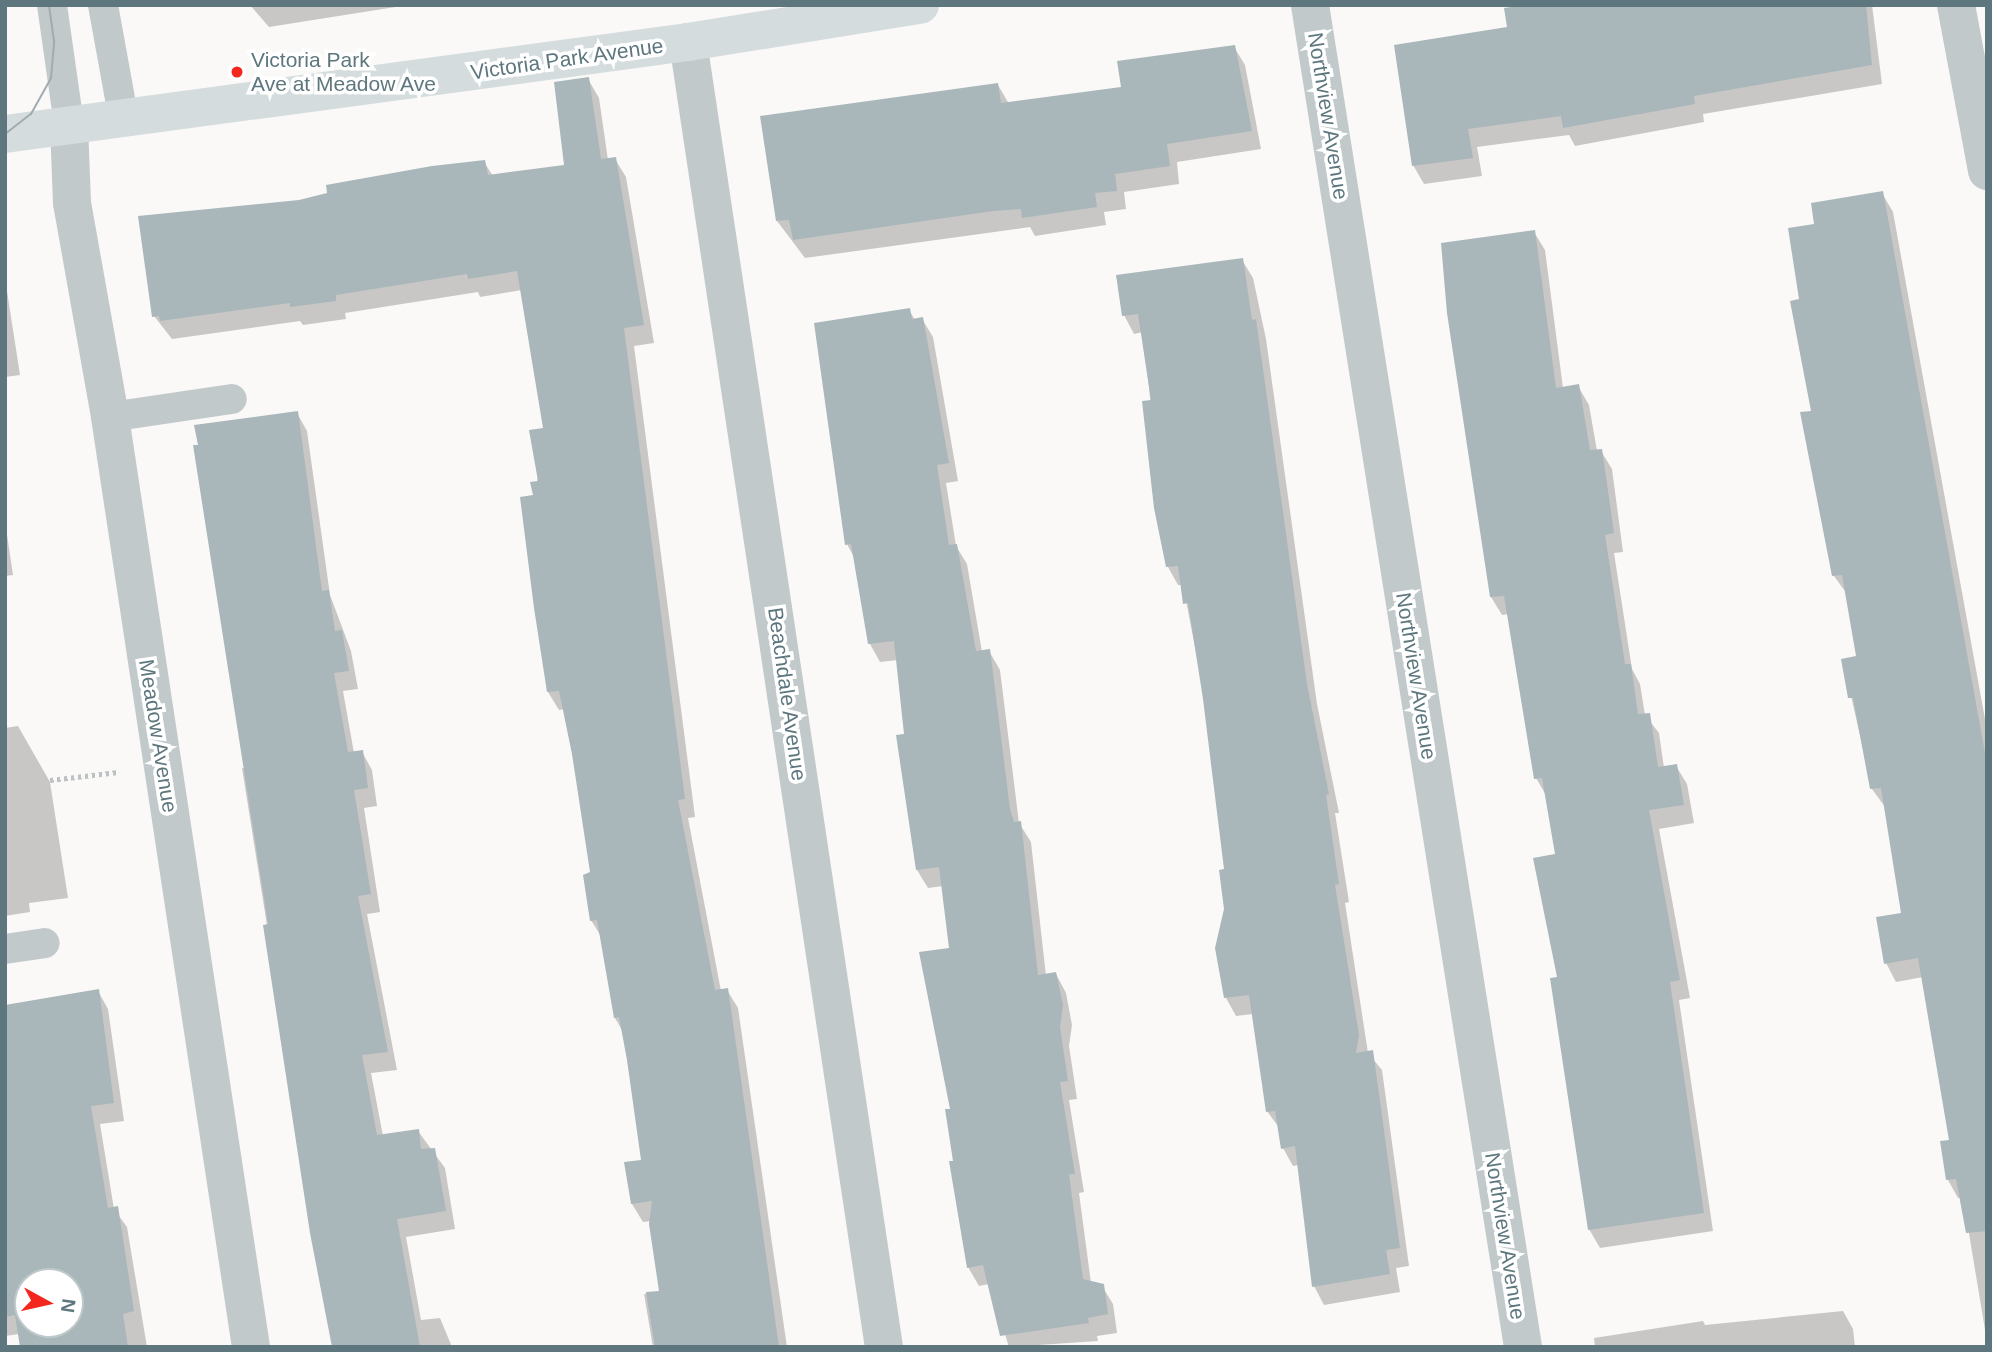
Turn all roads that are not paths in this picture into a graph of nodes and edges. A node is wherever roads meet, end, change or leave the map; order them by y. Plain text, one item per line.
1 (52, 5) edge
2 (103, 5) edge
3 (920, 5) edge
4 (1310, 5) edge
5 (1956, 5) edge
6 (688, 42) junction
7 (124, 121) junction
8 (69, 125) junction
9 (5, 134) edge
10 (1987, 171) edge
11 (232, 399) dead end
12 (110, 417) junction
13 (45, 943) dead end
14 (5, 949) edge
15 (251, 1347) edge
16 (884, 1347) edge
17 (1523, 1347) edge

1 - 8 lane
2 - 7 lane
3 - 6 street, Victoria Park Avenue
4 - 17 street, Northview Avenue
5 - 10 street
6 - 7 street, Victoria Park Avenue
6 - 16 street, Beachdale Avenue
7 - 8 street, Victoria Park Avenue
8 - 9 street, Victoria Park Avenue
8 - 12 street, Meadow Avenue
11 - 12 lane
12 - 15 street, Meadow Avenue
13 - 14 lane

